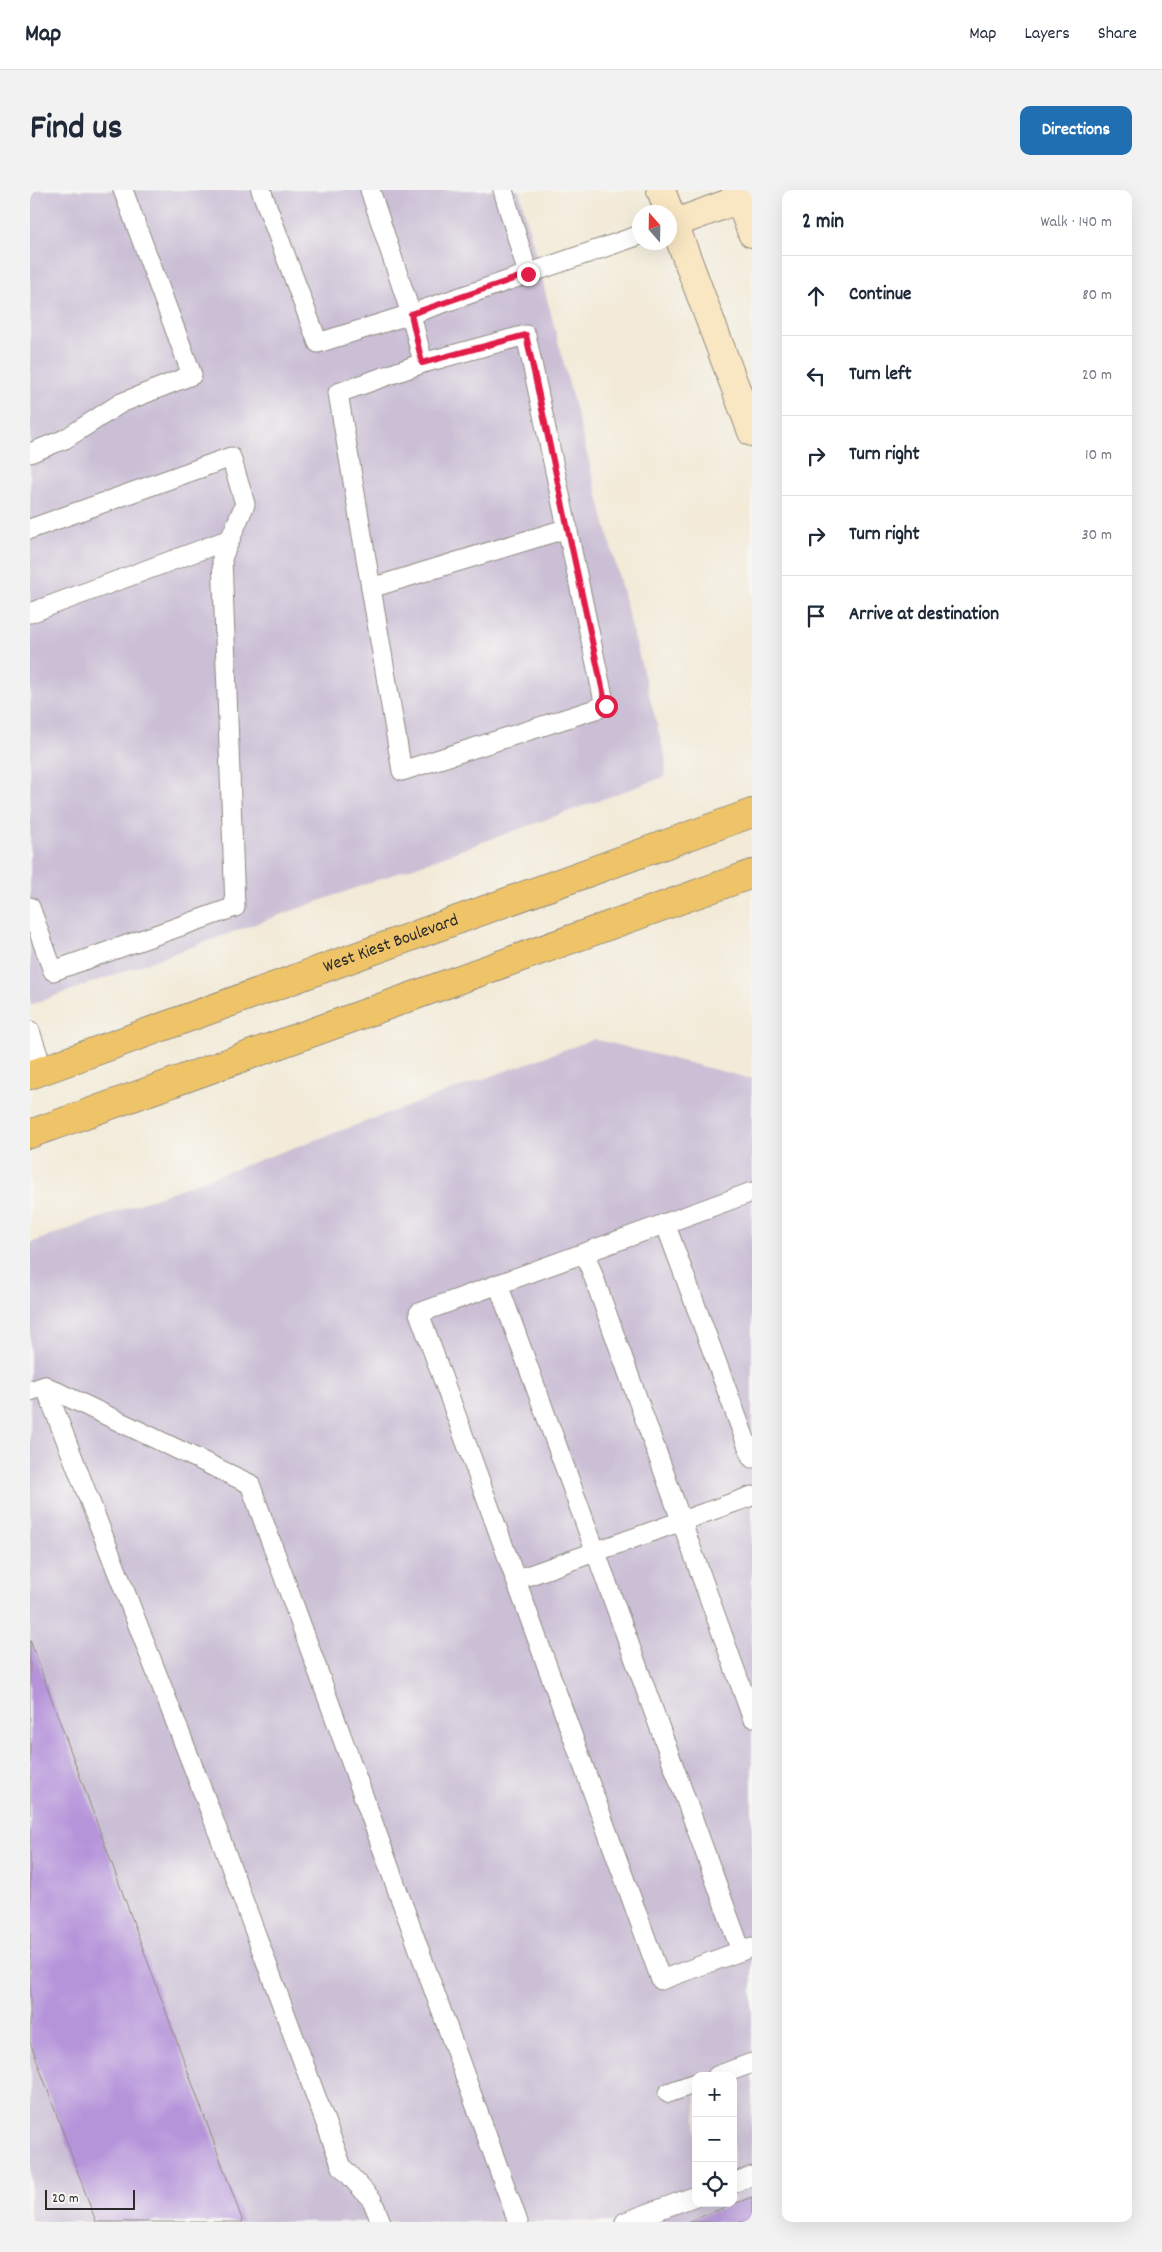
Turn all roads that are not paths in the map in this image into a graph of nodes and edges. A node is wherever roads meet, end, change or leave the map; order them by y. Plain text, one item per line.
1 (123, 190) edge
2 (261, 190) edge
3 (370, 190) edge
4 (503, 190) edge
5 (661, 190) edge
6 (743, 195) edge
7 (666, 205) edge
8 (677, 217) edge
9 (752, 233) edge
10 (677, 237) edge
11 (632, 238) edge
12 (528, 274) junction
13 (411, 314) junction
14 (422, 363) junction
15 (752, 432) edge
16 (30, 453) edge
17 (568, 528) junction
18 (30, 529) edge
19 (230, 539) junction
20 (371, 588) junction
21 (30, 613) edge
22 (752, 813) edge
23 (752, 874) edge
24 (30, 907) edge
25 (30, 1031) edge
26 (37, 1073) edge
27 (30, 1134) edge
28 (752, 1192) edge
29 (665, 1224) junction
30 (585, 1253) junction
31 (498, 1284) junction
32 (38, 1389) edge
33 (752, 1458) edge
34 (752, 1496) edge
35 (682, 1522) junction
36 (596, 1552) junction
37 (516, 1580) junction
38 (752, 1717) edge
39 (747, 1949) edge
40 (752, 2063) edge
41 (728, 2072) edge
42 (692, 2084) edge
43 (668, 2093) dead end
44 (752, 2176) edge
45 (737, 2182) edge
46 (692, 2197) edge
47 (381, 2222) edge
48 (518, 2222) edge
49 (625, 2222) edge

1 - 16 lane
2 - 13 lane
3 - 13 lane
4 - 12 lane
5 - 7 main road
6 - 8 main road
6 - 9 main road
10 - 15 main road
11 - 12 lane
12 - 13 lane
13 - 14 lane
14 - 17 lane
14 - 20 lane
17 - 20 lane
17 - 20 lane
18 - 19 lane
19 - 21 lane
19 - 24 lane
22 - 26 main road, West Kiest Boulevard
23 - 27 main road
25 - 26 lane
28 - 29 lane
29 - 30 lane
29 - 33 lane
30 - 31 lane
30 - 35 lane
31 - 36 lane
31 - 37 lane
32 - 47 lane
32 - 48 lane
34 - 35 lane
35 - 36 lane
35 - 38 lane
36 - 37 lane
36 - 39 lane
37 - 39 lane
40 - 41 lane
42 - 43 lane
44 - 45 lane
46 - 49 lane

